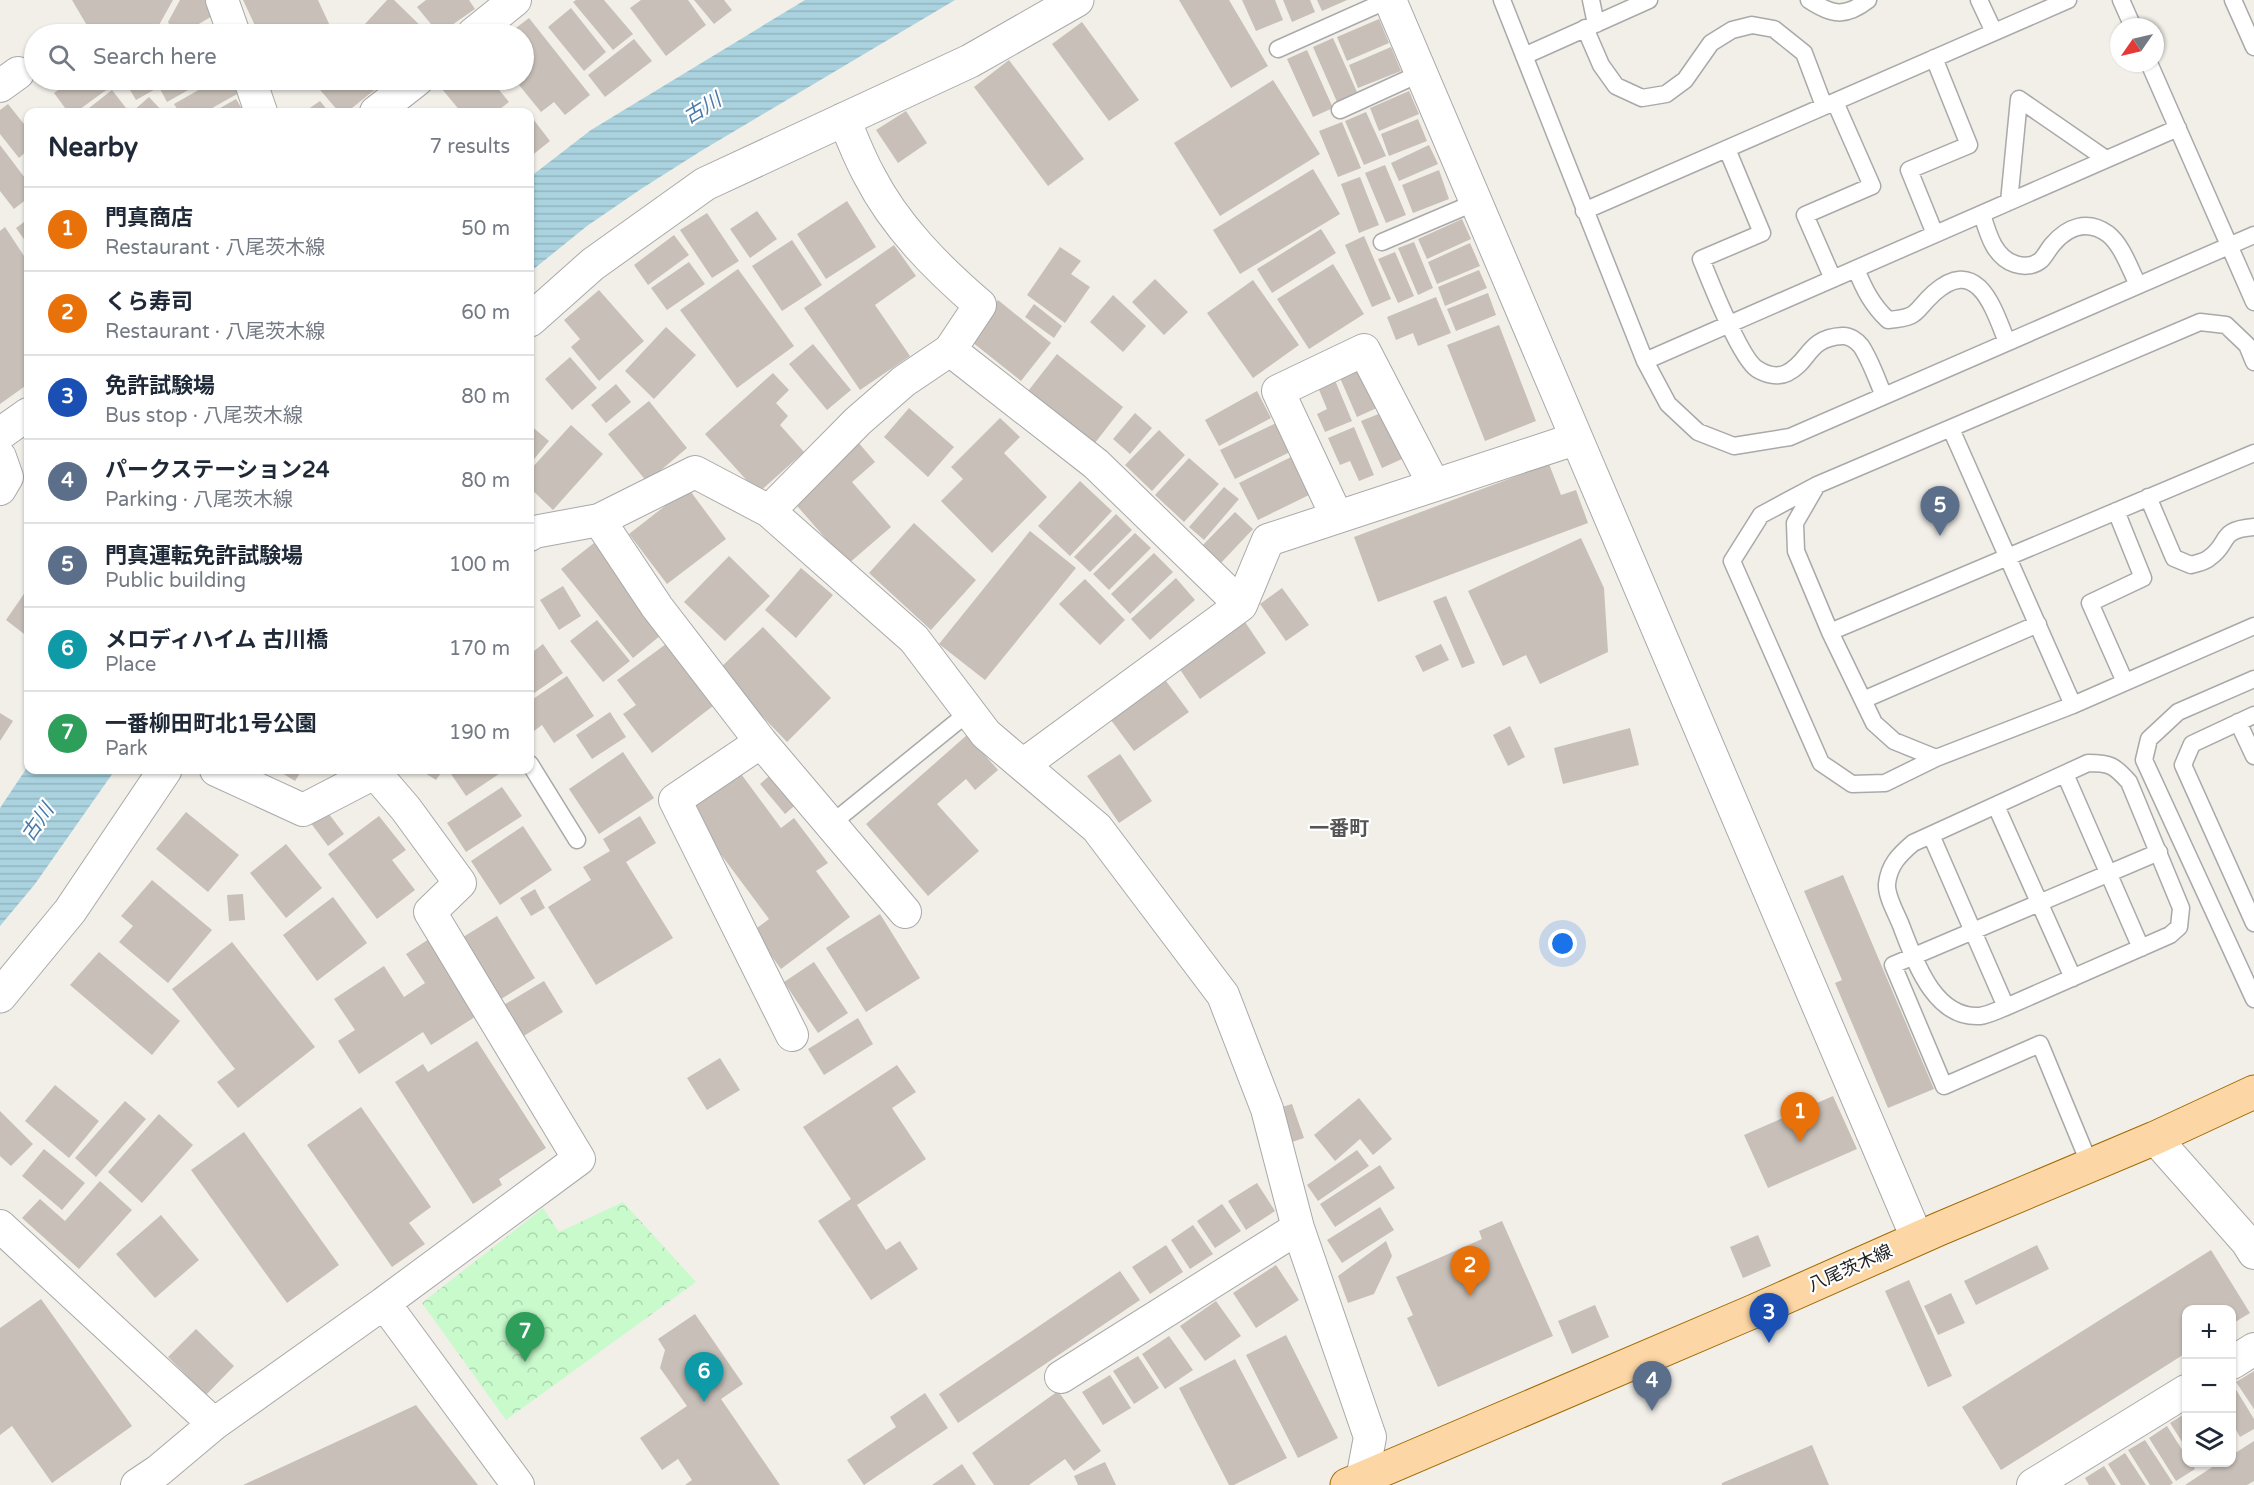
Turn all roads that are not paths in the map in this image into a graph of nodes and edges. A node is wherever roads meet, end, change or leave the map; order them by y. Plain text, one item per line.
1 (222, 0) edge
2 (515, 0) edge
3 (1077, 0) edge
4 (1389, 0) edge
5 (1502, 0) edge
6 (1591, 0) edge
7 (1649, 0) edge
8 (1809, 0) edge
9 (1868, 0) edge
10 (1979, 0) edge
11 (2068, 0) edge
12 (2121, 0) edge
13 (2233, 0) edge
14 (2129, 18) edge
15 (230, 24) edge
16 (485, 24) edge
17 (1590, 26) junction
18 (1994, 32) junction
19 (2254, 47) edge
20 (1278, 49) dead end
21 (1524, 56) junction
22 (1934, 58) junction
23 (2153, 72) edge
24 (1421, 73) junction
25 (253, 90) edge
26 (404, 90) edge
27 (1829, 104) junction
28 (260, 108) edge
29 (381, 108) edge
30 (1340, 110) dead end
31 (844, 119) junction
32 (2178, 128) junction
33 (1727, 149) junction
34 (2106, 159) junction
35 (1476, 202) junction
36 (2009, 202) junction
37 (1584, 211) junction
38 (1982, 214) junction
39 (1935, 234) junction
40 (2254, 235) edge
41 (1382, 242) dead end
42 (2230, 245) junction
43 (1856, 269) junction
44 (1833, 279) junction
45 (2138, 285) junction
46 (2254, 302) edge
47 (534, 316) edge
48 (1729, 324) junction
49 (2007, 342) junction
50 (950, 350) junction
51 (1645, 361) junction
52 (2254, 362) edge
53 (1884, 396) junction
54 (24, 417) edge
55 (1951, 429) junction
56 (0, 434) edge
57 (1575, 439) junction
58 (2254, 453) edge
59 (0, 457) edge
60 (1434, 485) junction
61 (1817, 485) junction
62 (0, 489) edge
63 (2148, 497) junction
64 (769, 511) junction
65 (2116, 511) junction
66 (1337, 517) junction
67 (599, 520) junction
68 (2254, 527) edge
69 (534, 531) edge
70 (2008, 556) junction
71 (1241, 605) junction
72 (2038, 624) junction
73 (2254, 626) edge
74 (1830, 632) junction
75 (2254, 679) edge
76 (2125, 682) junction
77 (1863, 700) junction
78 (2073, 705) junction
79 (969, 712) junction
80 (2254, 715) edge
81 (2238, 722) junction
82 (761, 742) junction
83 (2254, 756) edge
84 (1936, 758) junction
85 (1023, 765) junction
86 (534, 770) edge
87 (162, 774) edge
88 (225, 774) edge
89 (374, 774) edge
90 (380, 774) edge
91 (2065, 774) junction
92 (1996, 806) junction
93 (831, 824) junction
94 (1931, 835) junction
95 (577, 840) dead end
96 (2159, 852) junction
97 (2108, 874) junction
98 (2040, 903) junction
99 (905, 912) dead end
100 (2254, 923) edge
101 (1973, 932) junction
102 (2141, 948) junction
103 (1914, 957) junction
104 (2073, 978) junction
105 (2250, 982) edge
106 (0, 996) edge
107 (2254, 999) edge
108 (2006, 1007) junction
109 (792, 1035) dead end
110 (2254, 1092) edge
111 (2155, 1138) junction
112 (2090, 1165) junction
113 (0, 1226) edge
114 (1298, 1228) junction
115 (1917, 1238) junction
116 (2254, 1253) edge
117 (384, 1303) junction
118 (2254, 1349) edge
119 (2236, 1360) edge
120 (1061, 1377) dead end
121 (2182, 1394) edge
122 (214, 1424) junction
123 (1360, 1483) edge
124 (137, 1485) edge
125 (519, 1485) edge
126 (2033, 1485) edge

1 - 15 street
2 - 16 street
3 - 31 street
4 - 20 lane
4 - 24 street
5 - 21 lane
6 - 17 lane
7 - 17 lane
8 - 9 lane
10 - 18 lane
11 - 18 lane
12 - 14 lane
13 - 19 lane
17 - 21 lane
17 - 27 lane
18 - 22 lane
21 - 37 lane
22 - 27 lane
22 - 39 lane
23 - 32 lane
24 - 30 lane
24 - 35 street
25 - 28 street
26 - 29 street
27 - 33 lane
27 - 44 lane
31 - 47 street
31 - 50 street
32 - 34 lane
32 - 42 lane
33 - 37 lane
33 - 48 lane
34 - 36 lane
34 - 36 lane
35 - 41 lane
35 - 57 street
36 - 38 lane
37 - 51 lane
38 - 39 lane
38 - 45 lane
39 - 43 lane
40 - 42 lane
42 - 45 lane
42 - 46 lane
43 - 44 lane
43 - 49 lane
44 - 48 lane
45 - 49 lane
48 - 51 lane
48 - 53 lane
49 - 53 lane
50 - 64 street
50 - 71 street
51 - 53 lane
52 - 55 lane
54 - 56 street
55 - 61 lane
55 - 70 lane
57 - 60 street
57 - 115 street
58 - 63 lane
59 - 62 street
60 - 66 street
60 - 66 street
61 - 74 lane
61 - 84 lane
63 - 65 lane
63 - 68 lane
64 - 67 street
64 - 79 street
65 - 70 lane
65 - 76 lane
66 - 71 street
67 - 69 street
67 - 82 street
70 - 72 lane
70 - 74 lane
71 - 85 street
72 - 77 lane
72 - 78 lane
73 - 76 lane
74 - 77 lane
75 - 105 lane
76 - 78 lane
77 - 84 lane
78 - 84 lane
79 - 85 street
79 - 93 lane
80 - 81 lane
81 - 83 lane
81 - 100 lane
82 - 93 street
82 - 109 street
85 - 114 street
86 - 95 lane
87 - 106 street
88 - 89 street
90 - 117 street
91 - 92 lane
91 - 96 lane
91 - 97 lane
92 - 94 lane
92 - 98 lane
93 - 99 street
94 - 101 lane
94 - 103 lane
96 - 97 lane
96 - 102 lane
97 - 98 lane
97 - 102 lane
98 - 101 lane
98 - 104 lane
101 - 103 lane
101 - 108 lane
102 - 104 lane
103 - 108 lane
103 - 112 lane
104 - 108 lane
105 - 107 lane
110 - 111 main road, 八尾茨木線
111 - 112 main road, 八尾茨木線
111 - 116 street
112 - 115 main road, 八尾茨木線
113 - 122 street
114 - 120 street
114 - 123 street
115 - 123 main road, 八尾茨木線
117 - 122 street
117 - 125 street
118 - 119 street
121 - 126 street
122 - 124 street

